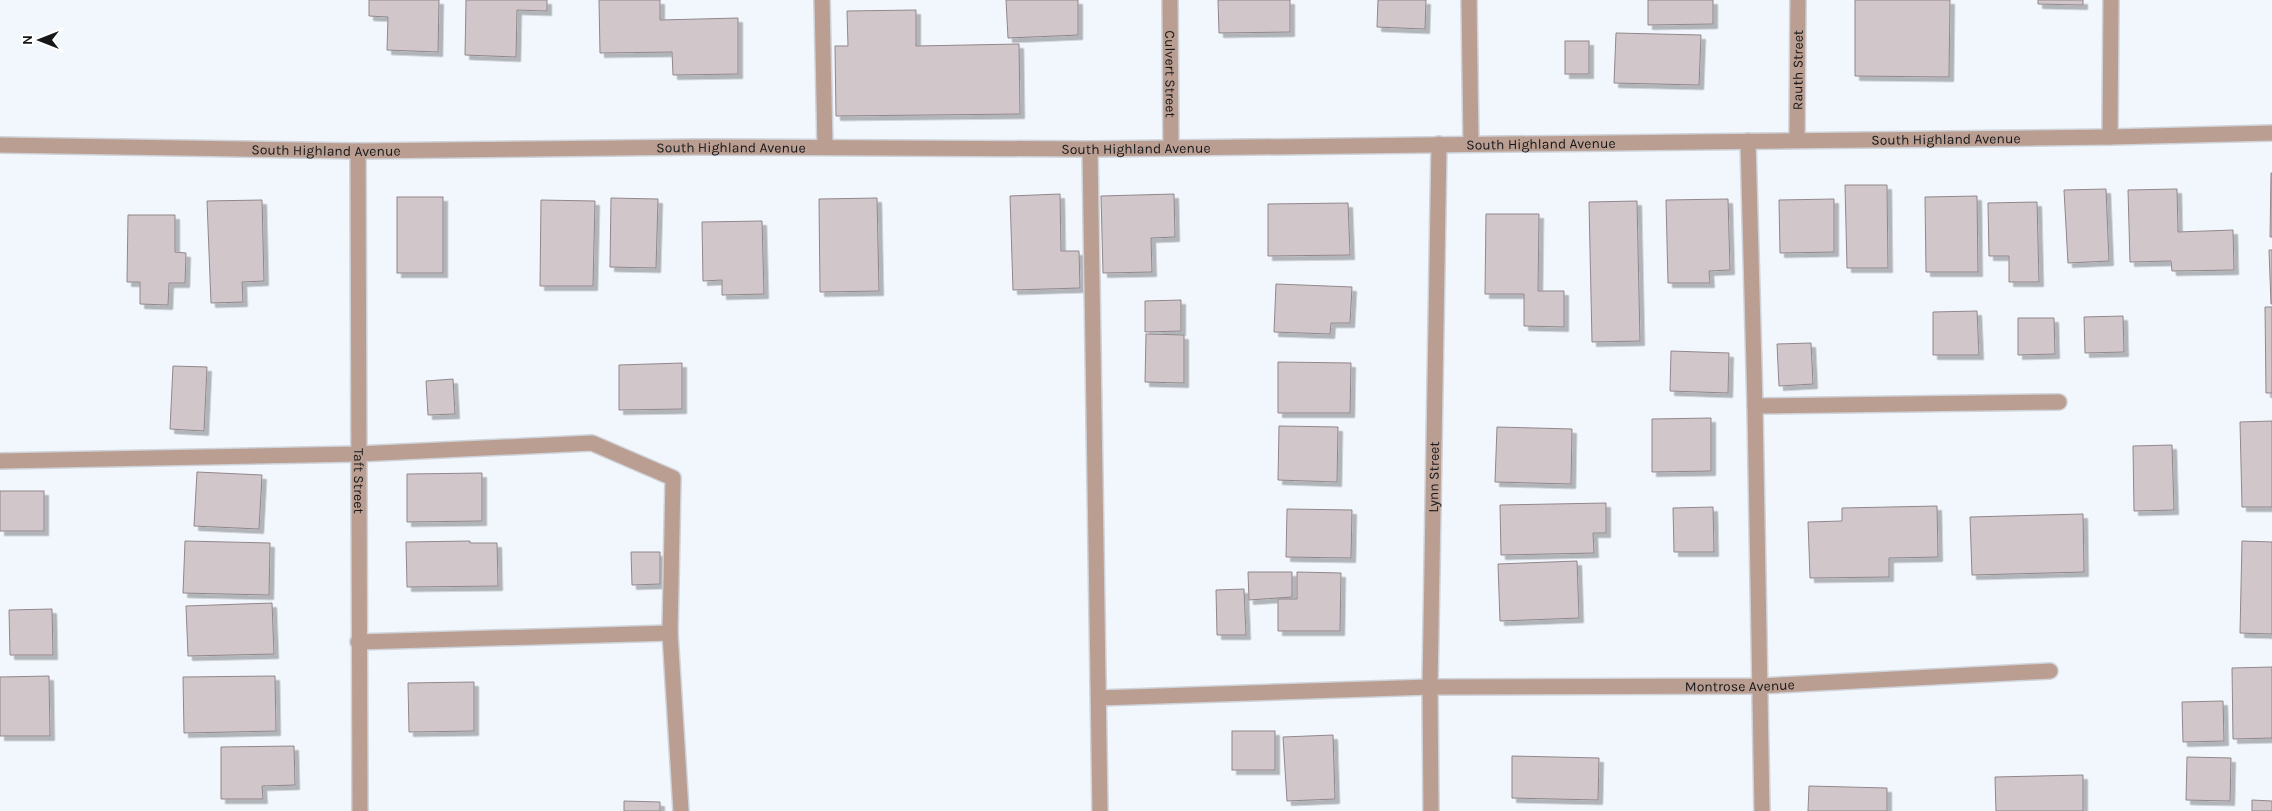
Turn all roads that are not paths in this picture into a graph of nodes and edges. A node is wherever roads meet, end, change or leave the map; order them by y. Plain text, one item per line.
1 (822, 0) edge
2 (1170, 0) edge
3 (1469, 0) edge
4 (1798, 0) edge
5 (2111, 0) edge
6 (2272, 133) edge
7 (2110, 137) junction
8 (1797, 140) junction
9 (1748, 141) junction
10 (1439, 144) junction
11 (1471, 144) junction
12 (0, 145) edge
13 (825, 147) junction
14 (1171, 147) junction
15 (1090, 149) junction
16 (358, 151) junction
17 (2059, 402) dead end
18 (1755, 406) junction
19 (358, 454) junction
20 (0, 461) edge
21 (670, 633) junction
22 (358, 642) junction
23 (2050, 671) dead end
24 (1760, 686) junction
25 (1430, 687) junction
26 (1099, 698) junction
27 (360, 811) edge
28 (681, 811) edge
29 (1100, 811) edge
30 (1431, 811) edge
31 (1762, 811) edge

1 - 13 street
2 - 14 street, Culvert Street
3 - 11 street
4 - 8 street, Rauth Street
5 - 7 street
6 - 7 street, South Highland Avenue
7 - 8 street, South Highland Avenue
8 - 9 street, South Highland Avenue
9 - 11 street, South Highland Avenue
9 - 18 street
10 - 11 street, South Highland Avenue
10 - 14 street, South Highland Avenue
10 - 25 street, Lynn Street
12 - 16 street, South Highland Avenue
13 - 15 street, South Highland Avenue
13 - 16 street, South Highland Avenue
14 - 15 street, South Highland Avenue
15 - 26 street
16 - 19 street, Taft Street
17 - 18 street
18 - 24 street
19 - 20 street
19 - 21 street
19 - 22 street, Taft Street
21 - 22 street
21 - 28 street
22 - 27 street, Taft Street
23 - 24 street, Montrose Avenue
24 - 25 street, Montrose Avenue
24 - 31 street
25 - 26 street, Montrose Avenue
25 - 30 street, Lynn Street
26 - 29 street

